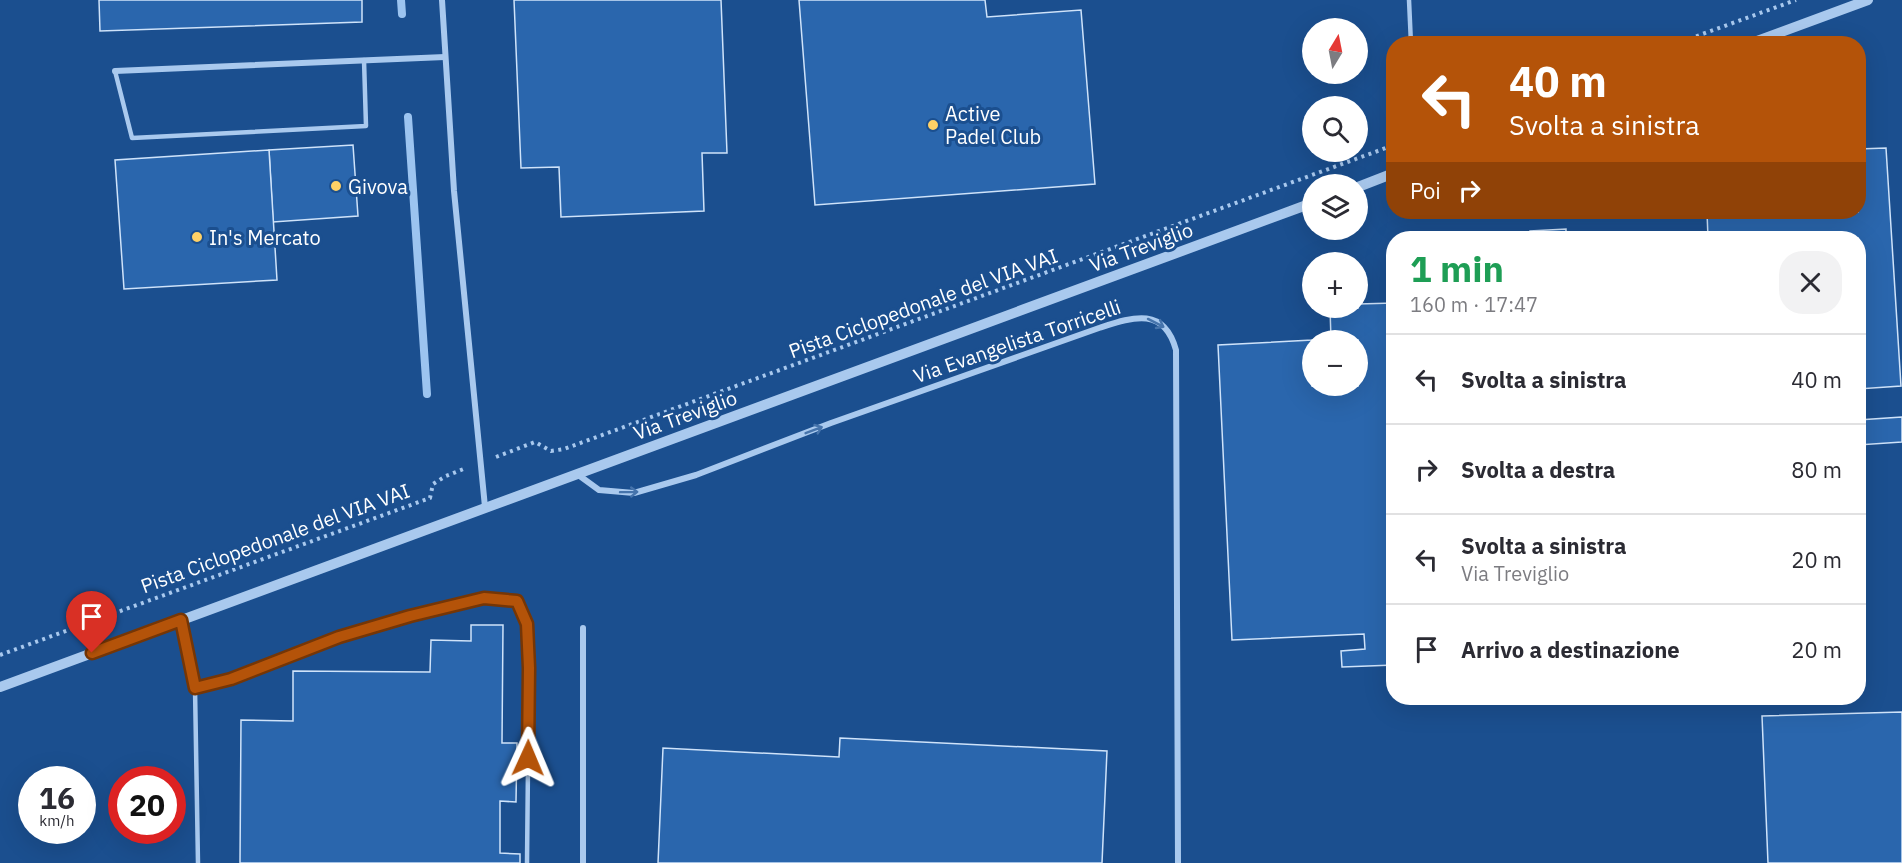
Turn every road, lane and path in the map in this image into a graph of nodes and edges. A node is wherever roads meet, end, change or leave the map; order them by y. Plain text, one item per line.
1 (442, 0) edge
2 (1409, 0) edge
3 (1796, 0) edge
4 (1868, 0) edge
5 (1411, 36) edge
6 (1697, 36) edge
7 (1771, 36) edge
8 (445, 57) junction
9 (364, 60) junction
10 (115, 71) joint
11 (1386, 149) edge
12 (1386, 176) edge
13 (1368, 183) edge
14 (1302, 207) edge
15 (530, 444) dead end
16 (576, 474) junction
17 (446, 476) dead end
18 (485, 507) junction
19 (181, 620) junction
20 (583, 628) dead end
21 (0, 655) edge
22 (0, 687) edge
23 (195, 688) junction
24 (198, 863) edge
25 (527, 863) edge
26 (583, 863) edge
27 (1178, 863) edge

1 - 8 street
2 - 5 lane
3 - 6 path
4 - 7 street
8 - 9 street
8 - 18 street
9 - 10 street
9 - 10 lane
11 - 15 path, Pista Ciclopedonale del VIA VAI
12 - 13 street
14 - 16 street, Via Treviglio
16 - 18 street, Via Treviglio
16 -> 27 street, Via Evangelista Torricelli
17 - 21 path, Pista Ciclopedonale del VIA VAI
18 - 19 street, Via Treviglio
19 - 22 street, Via Treviglio
19 - 23 lane
20 - 26 street
23 - 24 lane
23 - 25 lane

